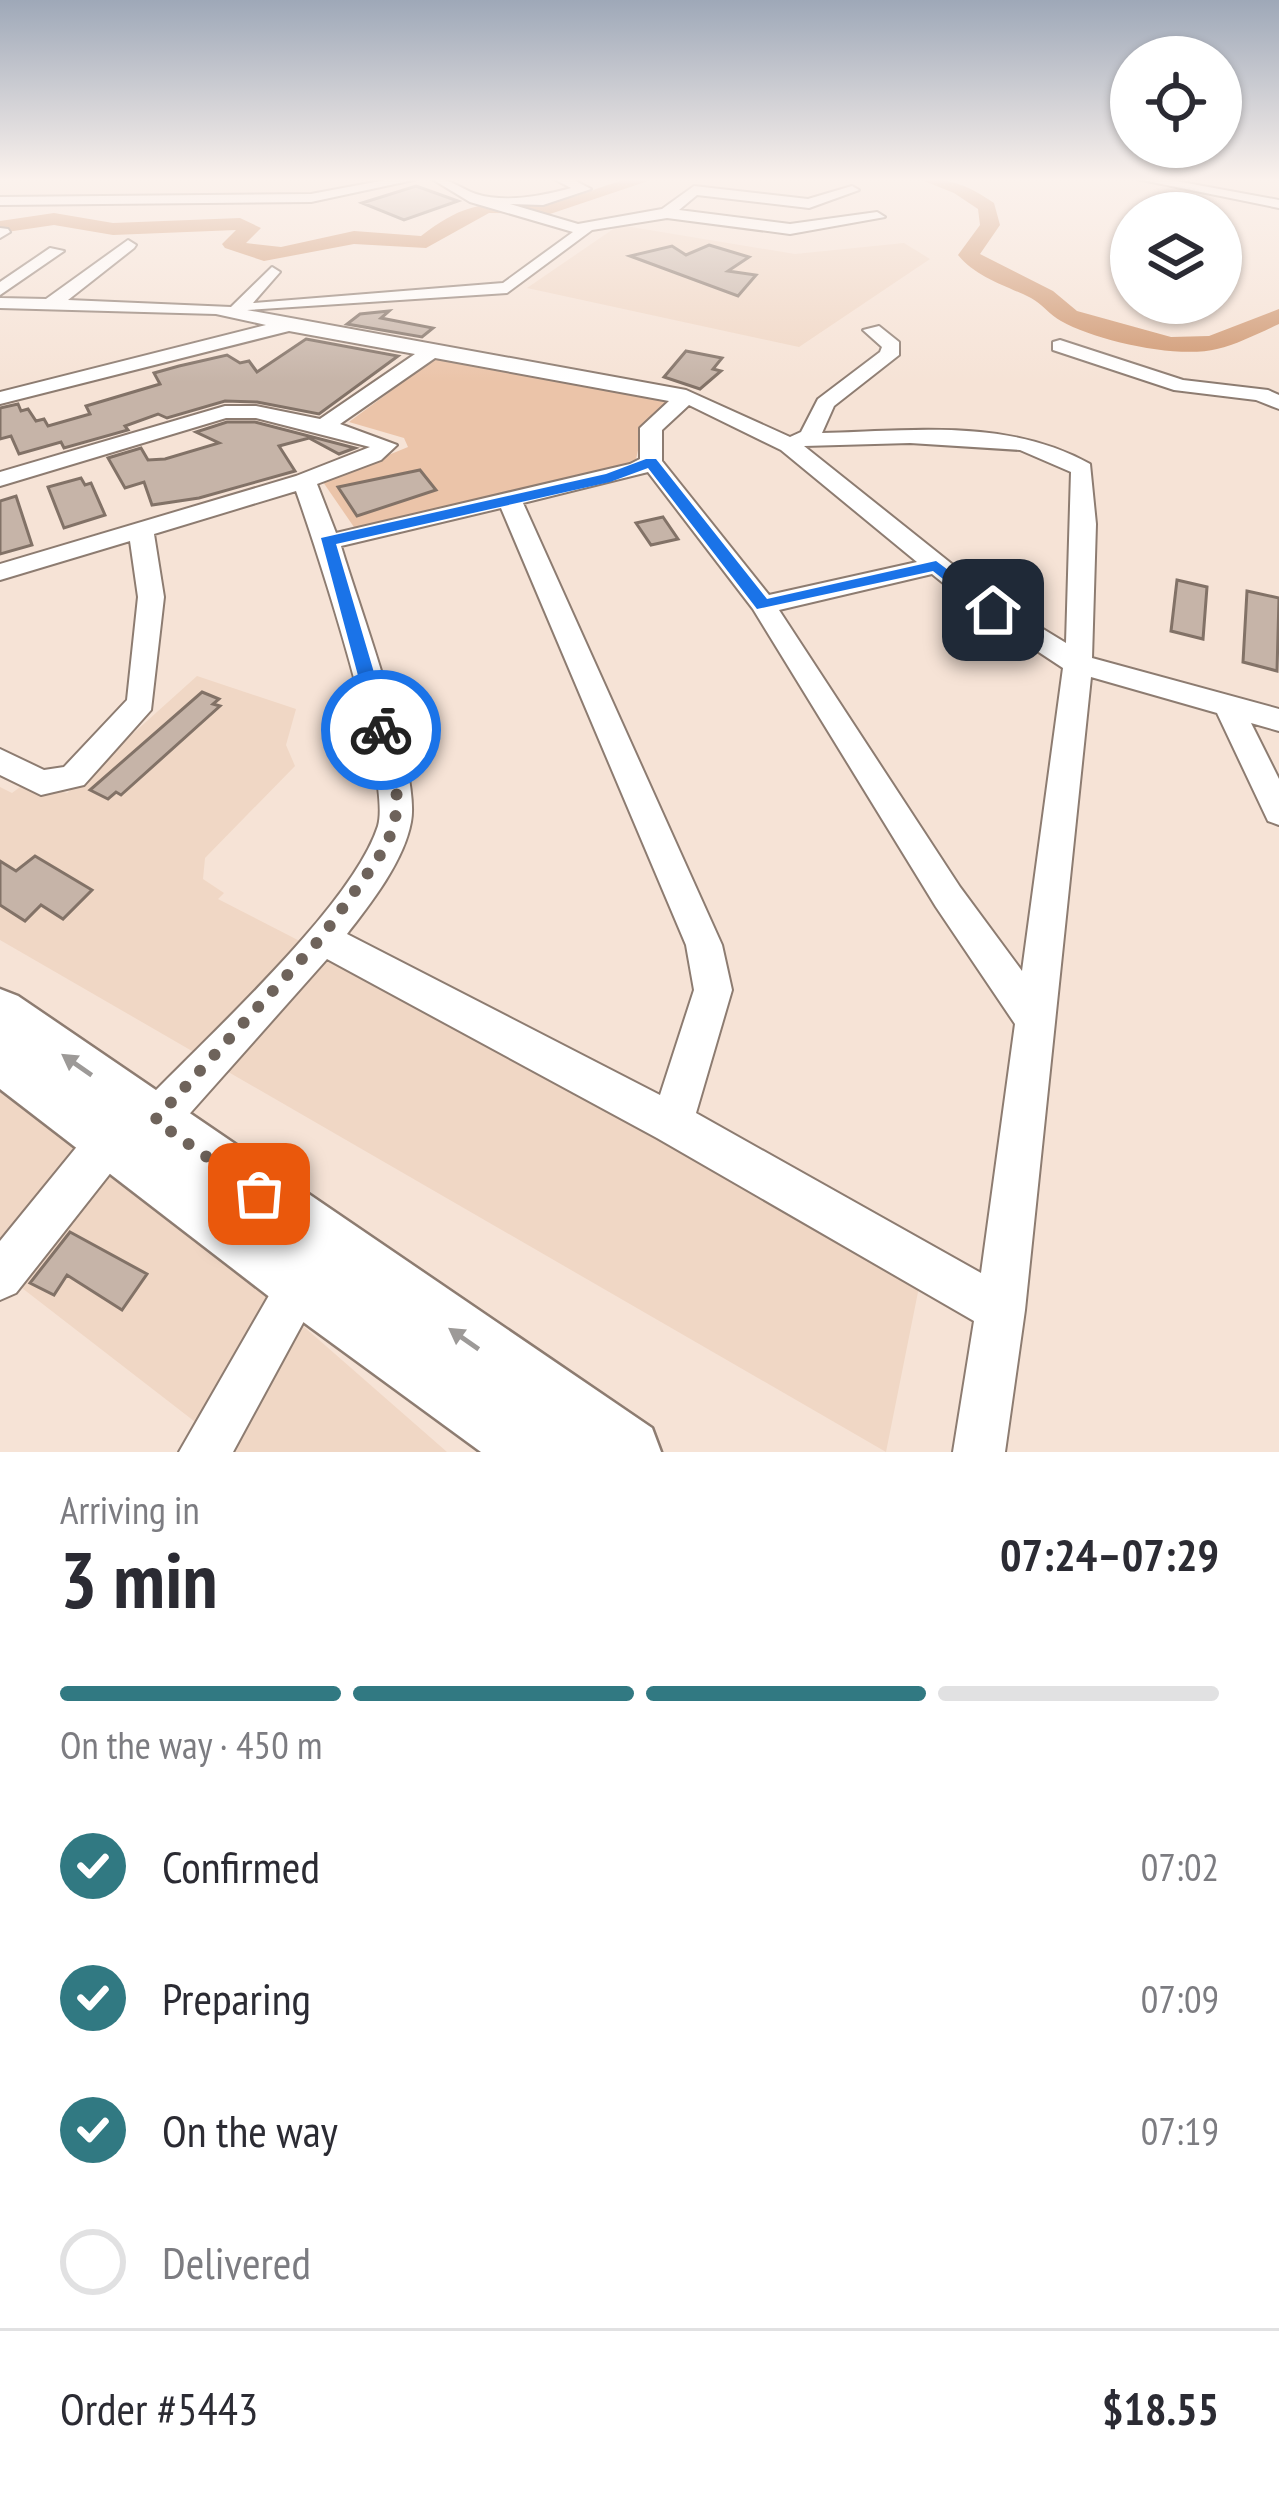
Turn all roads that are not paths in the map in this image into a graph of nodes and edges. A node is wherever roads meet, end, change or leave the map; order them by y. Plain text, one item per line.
1 (124, 247) edge
2 (566, 247) edge
3 (56, 251) dead end
4 (272, 272) dead end
5 (0, 290) edge
6 (0, 303) edge
7 (26, 303) junction
8 (52, 303) junction
9 (348, 303) junction
10 (239, 308) junction
11 (216, 309) junction
12 (0, 318) edge
13 (301, 327) junction
14 (872, 330) dead end
15 (1060, 346) dead end
16 (433, 350) junction
17 (1277, 370) edge
18 (1244, 391) junction
19 (686, 396) junction
20 (0, 398) edge
21 (1279, 404) edge
22 (323, 426) junction
23 (797, 442) junction
24 (651, 462) junction
25 (0, 479) edge
26 (304, 481) junction
27 (510, 501) junction
28 (141, 529) junction
29 (327, 542) junction
30 (936, 566) junction
31 (0, 572) edge
32 (763, 605) junction
33 (1078, 664) junction
34 (1229, 708) junction
35 (1279, 720) edge
36 (0, 761) edge
37 (1279, 812) edge
38 (321, 938) junction
39 (0, 1012) edge
40 (1034, 1019) junction
41 (0, 1058) edge
42 (672, 1123) junction
43 (133, 1129) junction
44 (314, 1263) junction
45 (0, 1277) edge
46 (1001, 1310) junction
47 (550, 1438) edge
48 (205, 1452) edge
49 (628, 1452) edge
50 (979, 1452) edge

1 - 8 street
2 - 9 street
3 - 5 street
4 - 10 street
6 - 7 street
7 - 8 street
7 - 12 street
8 - 11 street
9 - 10 street
9 - 13 street
10 - 11 street
11 - 13 street
13 - 16 street
13 - 20 street
14 - 23 street
15 - 18 street
16 - 19 street
16 - 22 street
17 - 18 street
18 - 21 street
19 - 23 street
19 - 24 street
22 - 25 street
22 - 26 street
23 - 30 street
23 - 33 street
24 - 27 street
24 - 32 street
26 - 28 street
26 - 29 street
27 - 29 street
27 - 42 street
28 - 31 street
28 - 36 street
29 - 38 street
30 - 32 street
30 - 33 street
32 - 40 street
33 - 34 street
33 - 40 street
34 - 35 street
34 - 37 street
38 - 42 street
38 - 43 street
43 -> 39 main road
40 - 46 street
41 - 43 main road
42 - 46 street
43 - 44 main road
43 - 45 street
44 - 47 main road
44 - 48 street
46 - 50 street
47 - 49 main road

